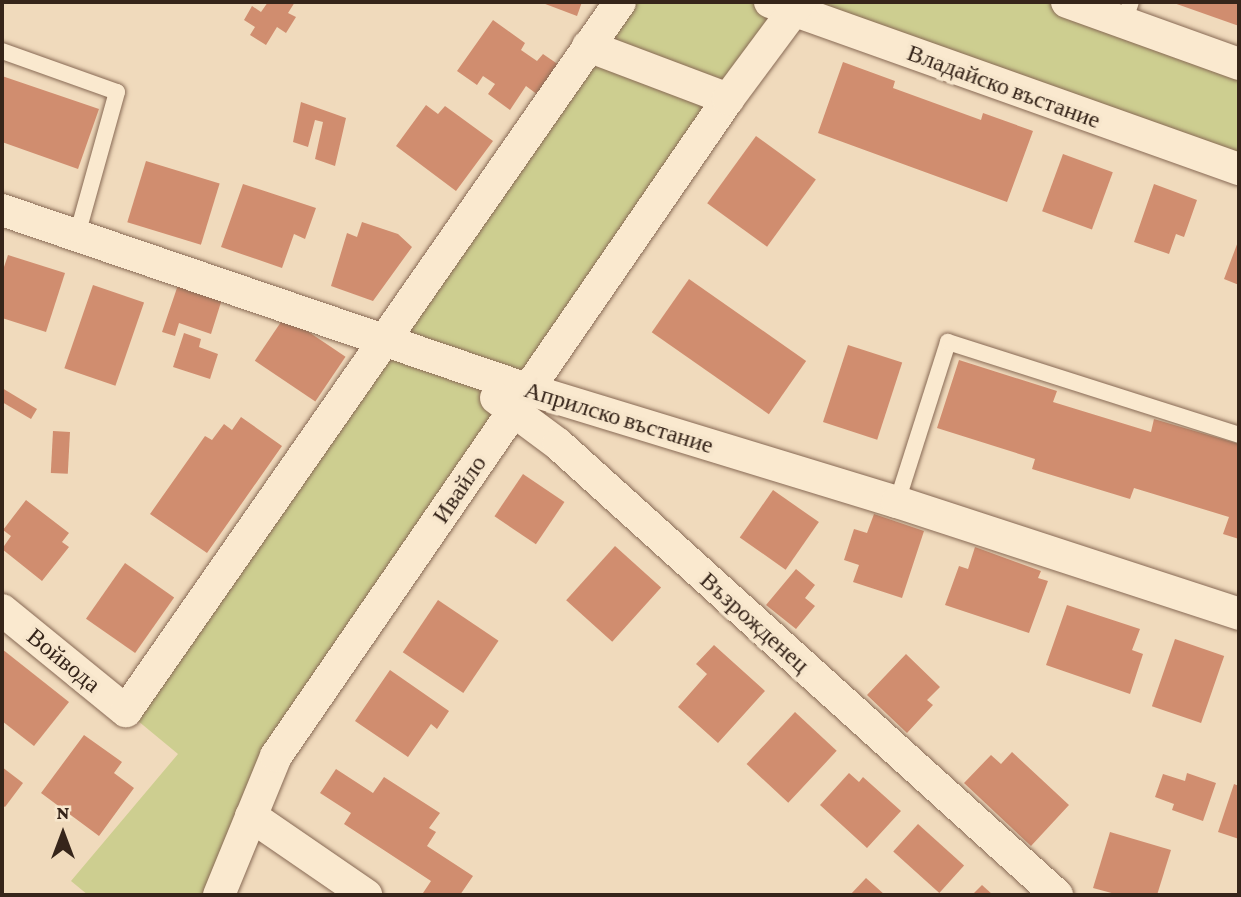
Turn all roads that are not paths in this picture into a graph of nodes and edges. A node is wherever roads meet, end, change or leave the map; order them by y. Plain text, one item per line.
1 (620, 2) edge
2 (1067, 2) edge
3 (788, 5) edge
4 (1127, 12) edge
5 (589, 46) junction
6 (2, 51) edge
7 (1239, 64) edge
8 (728, 99) junction
9 (1239, 169) edge
10 (2, 210) edge
11 (77, 235) junction
12 (384, 338) junction
13 (520, 399) junction
14 (1239, 435) edge
15 (897, 502) junction
16 (2, 610) edge
17 (1239, 614) edge
18 (251, 816) junction
19 (219, 895) edge
20 (366, 895) edge
21 (1057, 895) edge

1 - 5 street
2 - 4 street
3 - 8 street, Ивайло
3 - 9 street, Владайско въстание
4 - 7 street
5 - 8 street
5 - 12 street
6 - 11 lane
8 - 13 street, Ивайло
10 - 11 street, Априлско въстание
11 - 12 street, Априлско въстание
12 - 13 street, Априлско въстание
12 - 16 street, Войвода
13 - 15 street, Априлско въстание
13 - 18 street, Ивайло
13 - 21 street, Възрожденец
14 - 15 lane
15 - 17 street, Априлско въстание
18 - 19 street, Ивайло
18 - 20 street

